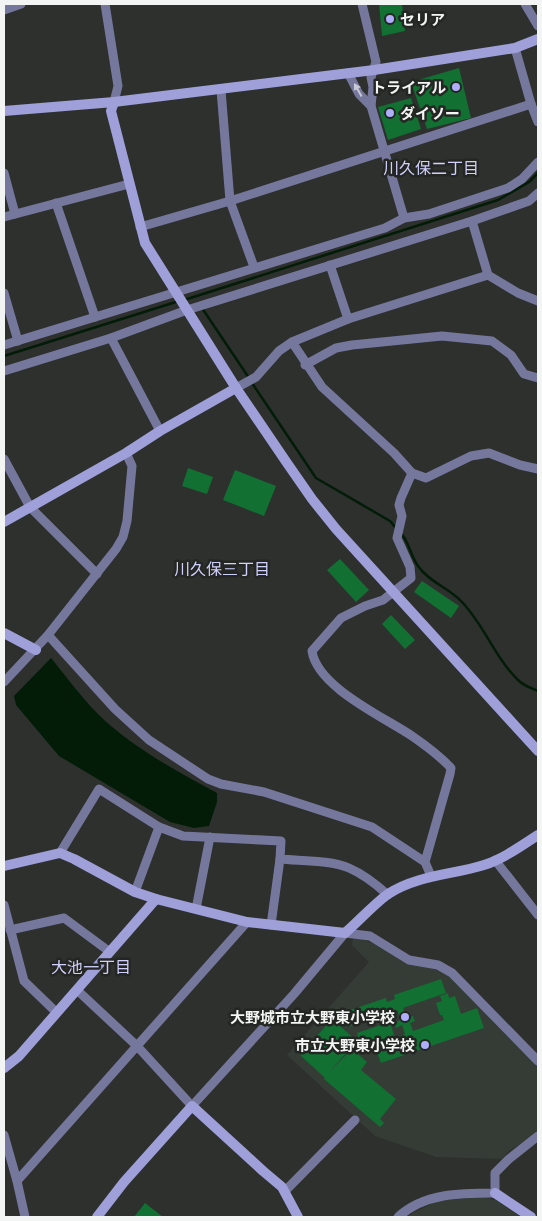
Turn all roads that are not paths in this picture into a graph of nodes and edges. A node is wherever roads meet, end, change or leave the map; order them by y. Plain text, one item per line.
1 (21, 4) edge
2 (105, 4) edge
3 (362, 4) edge
4 (525, 4) edge
5 (4, 10) edge
6 (538, 26) edge
7 (538, 40) edge
8 (514, 48) junction
9 (374, 70) junction
10 (348, 73) junction
11 (221, 90) junction
12 (114, 102) junction
13 (530, 104) junction
14 (371, 106) junction
15 (4, 111) edge
16 (538, 122) edge
17 (384, 151) junction
18 (538, 162) edge
19 (4, 173) edge
20 (129, 184) junction
21 (538, 194) edge
22 (230, 201) junction
23 (56, 203) junction
24 (15, 214) junction
25 (4, 217) edge
26 (404, 218) junction
27 (472, 221) junction
28 (140, 227) junction
29 (330, 265) junction
30 (254, 267) junction
31 (488, 275) junction
32 (176, 292) junction
33 (4, 293) edge
34 (538, 301) edge
35 (187, 310) junction
36 (95, 317) junction
37 (348, 318) junction
38 (110, 338) junction
39 (18, 341) junction
40 (292, 342) junction
41 (4, 345) edge
42 (305, 365) junction
43 (4, 370) edge
44 (538, 378) edge
45 (241, 385) junction
46 (160, 431) junction
47 (126, 453) junction
48 (4, 458) edge
49 (538, 469) edge
50 (412, 473) junction
51 (30, 507) junction
52 (4, 522) edge
53 (97, 574) junction
54 (394, 592) junction
55 (4, 634) edge
56 (48, 636) junction
57 (36, 650) junction
58 (4, 682) edge
59 (538, 751) edge
60 (159, 828) junction
61 (538, 835) edge
62 (210, 836) junction
63 (60, 853) junction
64 (280, 859) junction
65 (495, 860) junction
66 (425, 862) junction
67 (4, 866) edge
68 (432, 876) junction
69 (135, 892) junction
70 (388, 894) junction
71 (156, 899) junction
72 (4, 905) edge
73 (196, 908) junction
74 (538, 915) edge
75 (247, 922) junction
76 (272, 925) junction
77 (10, 930) junction
78 (345, 933) junction
79 (110, 952) junction
80 (77, 990) junction
81 (56, 1012) junction
82 (137, 1046) junction
83 (538, 1061) edge
84 (4, 1068) edge
85 (192, 1106) junction
86 (355, 1120) dead end
87 (4, 1136) edge
88 (538, 1136) edge
89 (17, 1181) junction
90 (285, 1191) junction
91 (495, 1193) junction
92 (25, 1217) edge
93 (97, 1217) edge
94 (298, 1217) edge
95 (398, 1217) edge
96 (531, 1217) edge

1 - 5 street
2 - 12 street
3 - 9 street
4 - 6 street
7 - 8 street
8 - 9 street
8 - 13 street
9 - 10 street
9 - 14 street
10 - 11 street
14 -> 10 street
11 - 12 street
11 - 22 street
12 - 15 street
12 - 20 street
13 - 16 street
13 - 17 street
14 - 17 street
17 - 22 street
17 - 26 street
18 - 26 street
19 - 24 street
20 - 23 street
20 - 28 street
21 - 27 street
22 - 28 street
22 - 30 street
23 - 24 street
23 - 36 street
24 - 25 street
26 - 30 street
27 - 29 street
27 - 31 street
28 - 32 street
29 - 35 street
29 - 37 street
30 - 32 street
31 - 34 street
31 - 37 street
32 - 35 street
32 - 36 street
33 - 39 street
35 - 38 street
35 - 45 street
36 - 39 street
37 - 40 street
38 - 43 street
38 - 46 street
39 - 41 street
40 - 42 street
40 - 45 street
42 - 44 street
42 - 50 street
45 - 46 street
45 - 54 street
46 - 47 street
47 - 51 street
47 - 53 street
48 - 51 street
49 - 50 street
50 - 54 street
51 - 52 street
51 - 53 street
53 - 56 street
54 - 59 street
54 - 66 street
55 - 57 street
56 - 57 street
56 - 66 street
57 - 58 street
60 - 62 street
60 - 63 street
60 - 69 street
61 - 65 street
62 - 64 street
62 - 73 street
63 - 67 street
63 - 69 street
64 - 70 street
64 - 76 street
65 - 68 street
65 - 74 street
66 - 68 street
68 - 70 street
69 - 71 street
70 - 78 street
71 - 73 street
71 - 79 street
72 - 77 street
73 - 75 street
75 - 76 street
75 - 82 street
76 - 78 street
77 - 79 street
77 - 81 street
78 - 83 street
78 - 85 street
79 - 80 street
80 - 81 street
80 - 82 street
81 - 84 street
82 - 85 street
82 - 89 street
85 - 90 street
85 - 93 street
86 - 90 street
87 - 89 street
88 - 91 street
89 - 92 street
90 - 94 street
91 - 95 street
91 - 96 street

